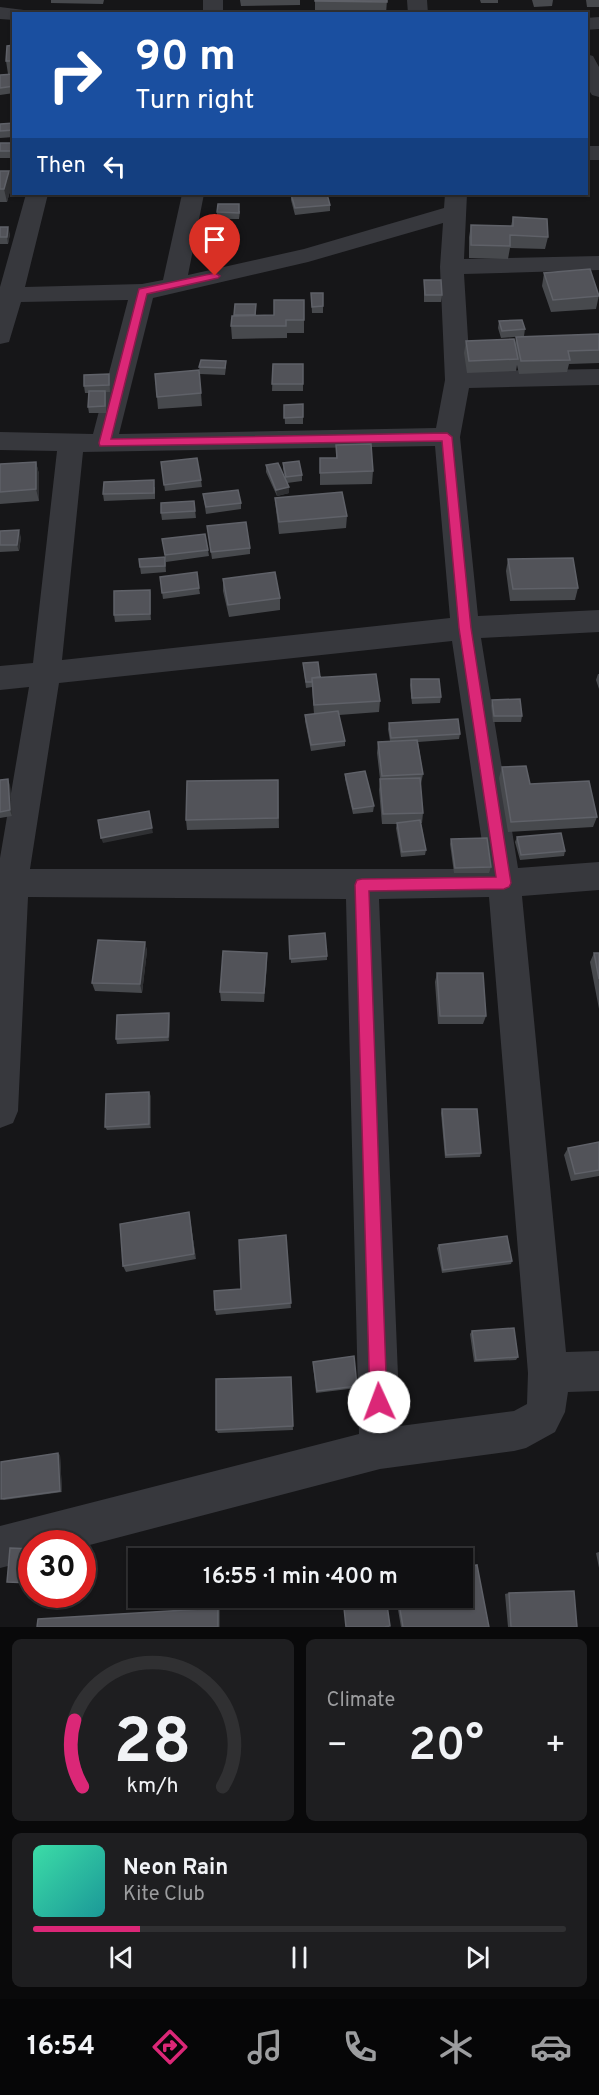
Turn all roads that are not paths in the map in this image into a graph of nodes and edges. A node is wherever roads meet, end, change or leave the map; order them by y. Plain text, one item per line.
1 (588, 65) edge
2 (599, 91) edge
3 (37, 195) edge
4 (193, 195) edge
5 (456, 203) edge
6 (599, 263) edge
7 (452, 267) junction
8 (174, 286) junction
9 (142, 292) junction
10 (6, 295) edge
11 (0, 336) edge
12 (599, 377) edge
13 (458, 380) junction
14 (447, 437) junction
15 (0, 441) edge
16 (71, 443) junction
17 (104, 443) junction
18 (599, 621) edge
19 (465, 628) junction
20 (46, 675) junction
21 (0, 678) edge
22 (599, 876) edge
23 (6, 883) edge
24 (504, 883) junction
25 (362, 885) junction
26 (0, 1111) edge
27 (599, 1371) edge
28 (548, 1373) junction
29 (380, 1449) junction
30 (0, 1548) edge

1 - 2 street
3 - 10 street
4 - 8 street
5 - 7 street
5 - 8 street
6 - 7 street
7 - 13 street
8 - 9 street
9 - 10 street
9 - 17 street
10 - 11 street
12 - 13 street
13 - 14 street
14 - 17 street
14 - 19 street
15 - 16 street
16 - 17 street
16 - 20 street
18 - 19 street
19 - 20 street
19 - 24 street
20 - 21 street
20 - 23 street
22 - 24 street
23 - 25 street
23 - 26 street
24 - 25 street
24 - 28 street
25 - 29 street
27 - 28 street
28 - 29 street
29 - 30 street

